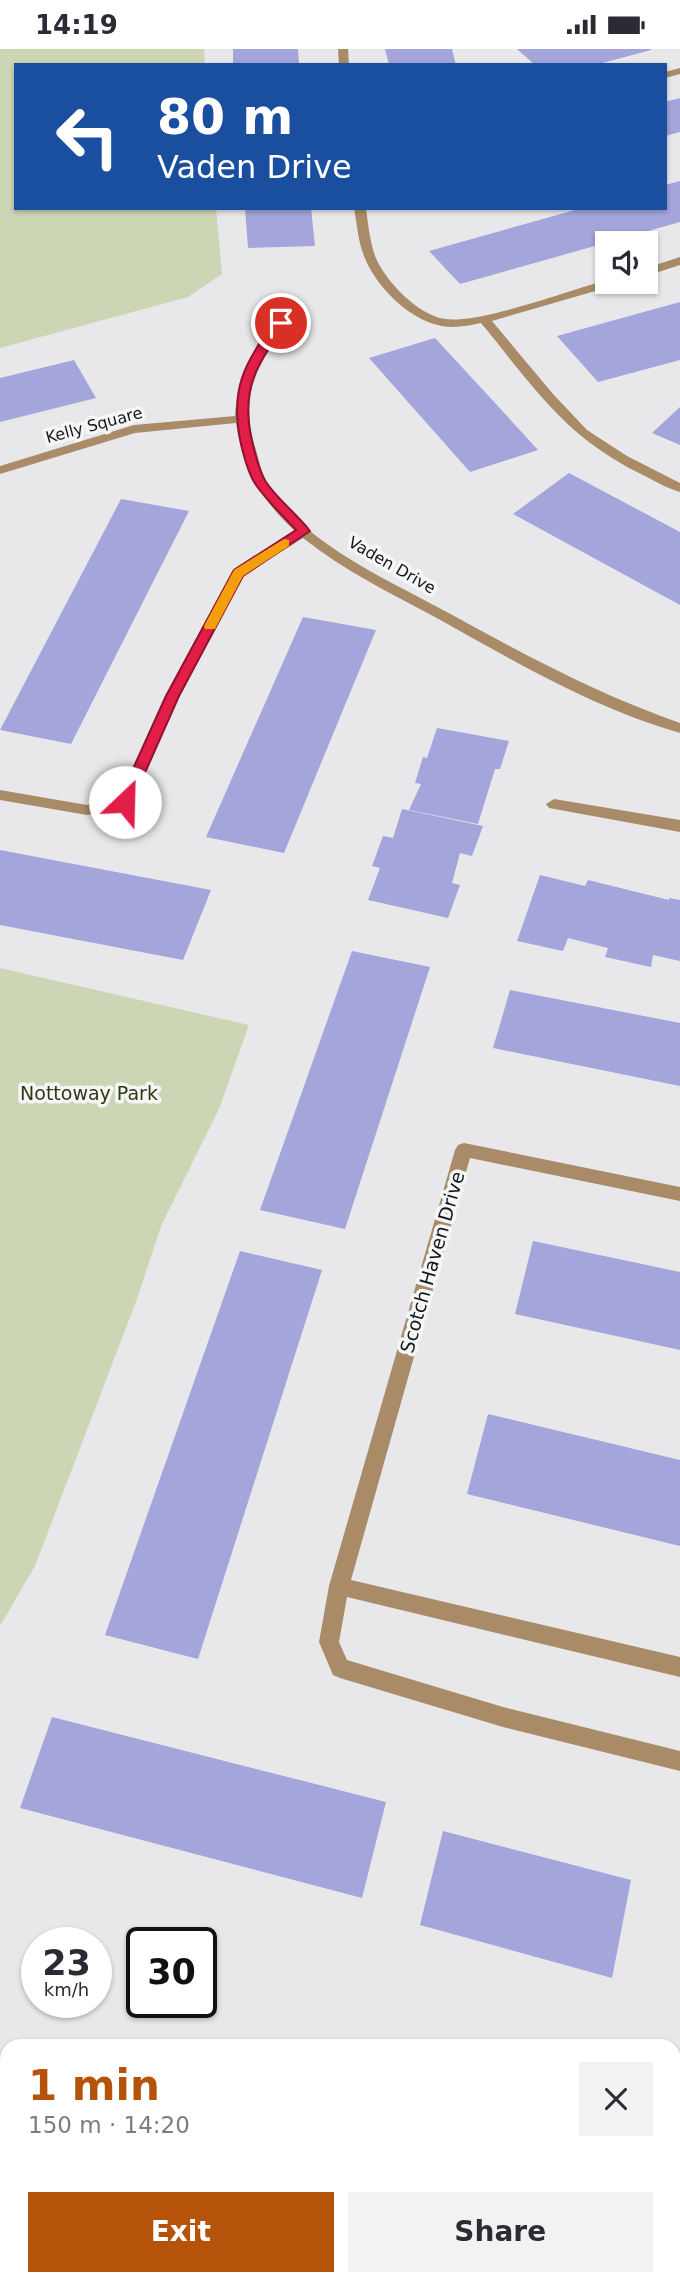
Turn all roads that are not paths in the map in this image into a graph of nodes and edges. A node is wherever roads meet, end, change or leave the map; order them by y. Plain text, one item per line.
1 (360, 210) edge
2 (680, 261) edge
3 (658, 268) edge
4 (595, 287) edge
5 (484, 320) junction
6 (281, 323) dead end
7 (241, 419) junction
8 (0, 470) edge
9 (680, 488) edge
10 (304, 531) junction
11 (680, 728) edge
12 (0, 795) edge
13 (554, 804) dead end
14 (680, 825) edge
15 (680, 1194) edge
16 (339, 1586) junction
17 (680, 1667) edge
18 (680, 1761) edge

1 - 5 street
2 - 3 street
4 - 5 street
5 - 9 street
6 - 7 street, Vaden Drive
7 - 8 street, Kelly Square
7 - 10 street, Vaden Drive
10 - 11 street, Vaden Drive
10 - 12 street
13 - 14 street
15 - 16 street, Scotch Haven Drive
16 - 17 street
16 - 18 street, Scotch Haven Drive

